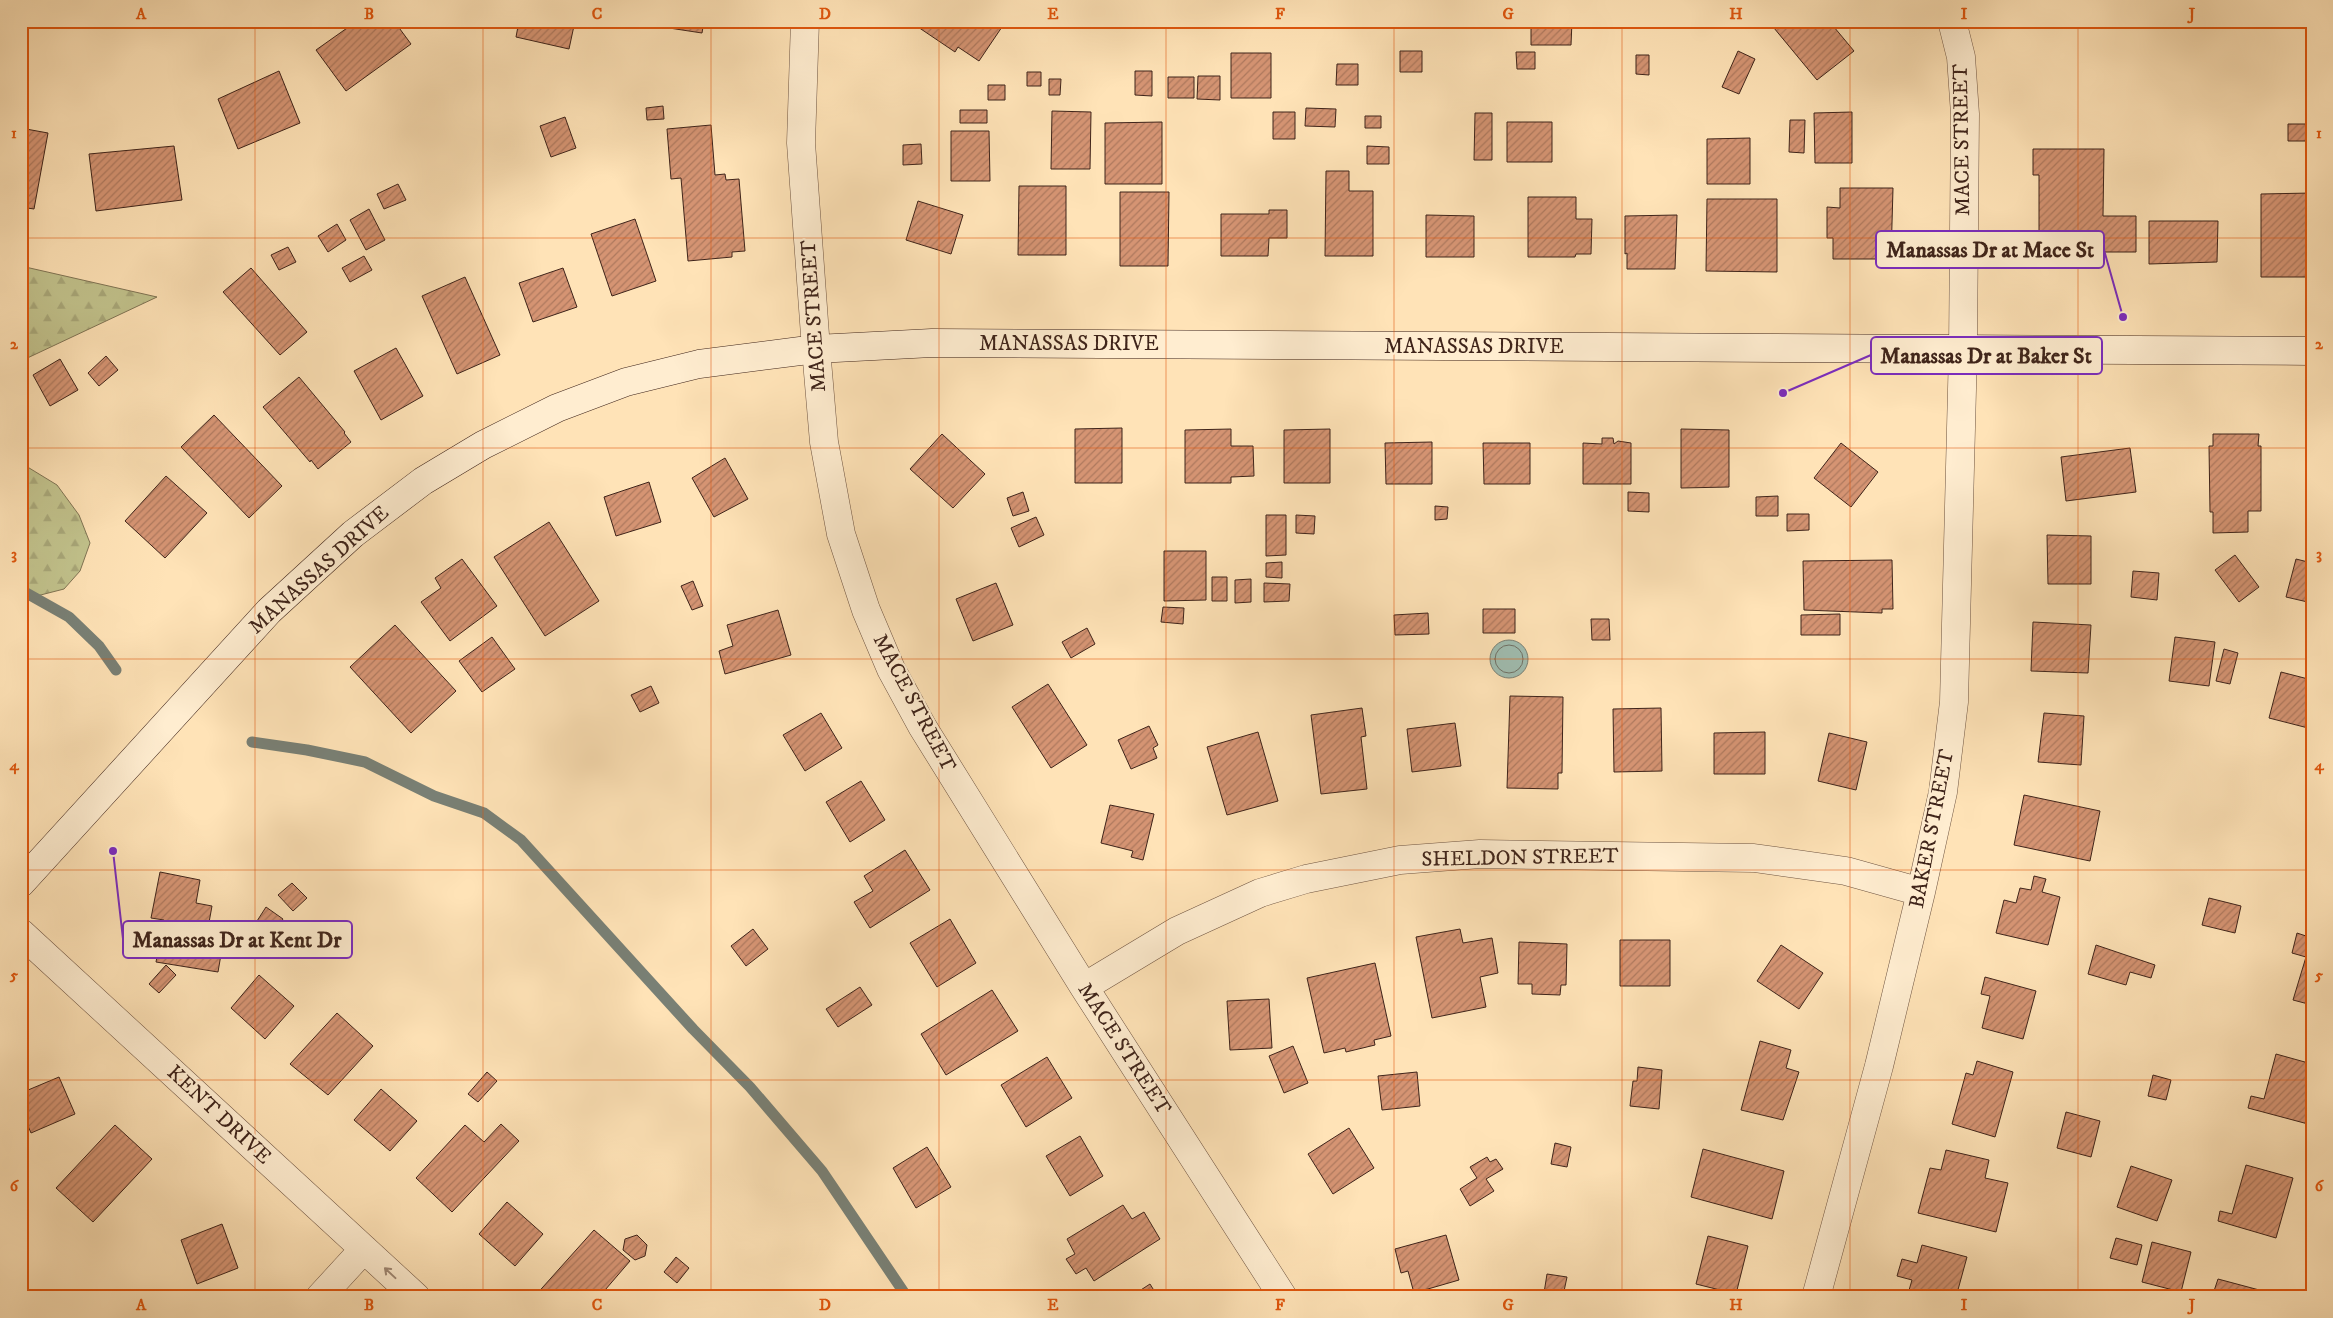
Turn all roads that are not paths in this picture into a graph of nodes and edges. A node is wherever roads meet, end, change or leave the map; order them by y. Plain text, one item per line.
1 (806, 21) edge
2 (1952, 21) edge
3 (816, 350) junction
4 (1963, 350) junction
5 (2312, 351) edge
6 (21, 883) edge
7 (1921, 892) junction
8 (21, 933) edge
9 (1084, 987) junction
10 (364, 1249) junction
11 (320, 1297) edge
12 (416, 1297) edge
13 (1283, 1297) edge
14 (1816, 1297) edge

1 - 3 street, MACE STREET
2 - 4 street, MACE STREET
3 - 4 street, MANASSAS DRIVE
3 - 6 street, MANASSAS DRIVE
3 - 9 street, MACE STREET
4 - 5 street, MANASSAS DRIVE
4 - 7 street, BAKER STREET
7 - 9 street, SHELDON STREET
7 - 14 street, BAKER STREET
8 - 10 street, KENT DRIVE
9 - 13 street, MACE STREET
10 - 11 street
12 -> 10 street, KENT DRIVE

